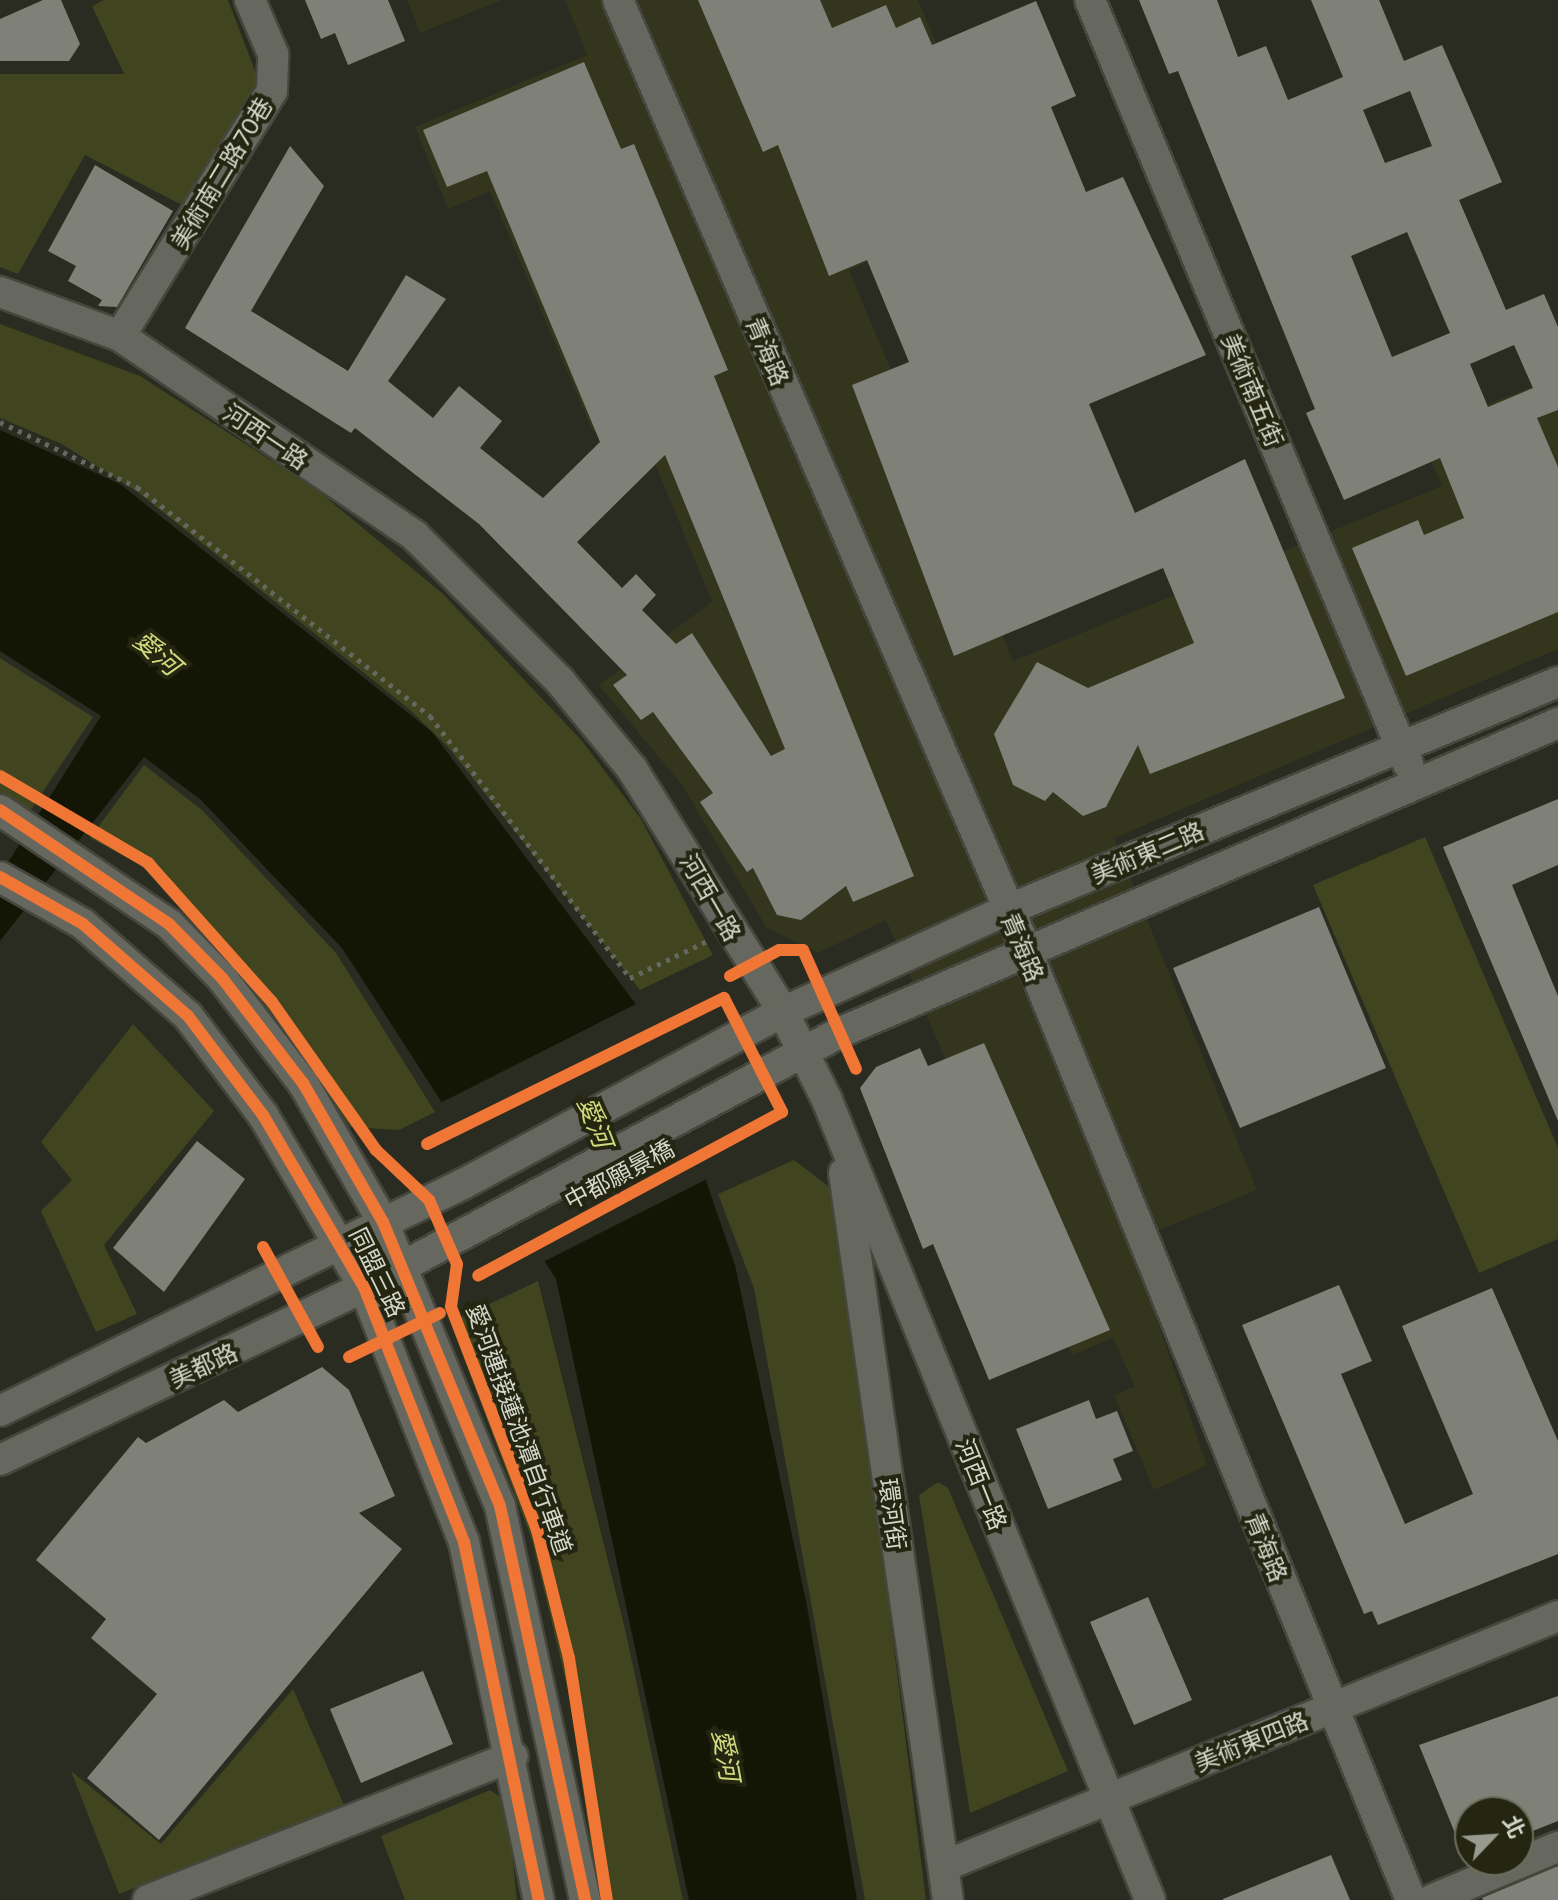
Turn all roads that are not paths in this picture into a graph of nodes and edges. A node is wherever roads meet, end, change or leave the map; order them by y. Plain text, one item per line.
1 (250, 0) edge
2 (618, 0) edge
3 (1090, 0) edge
4 (0, 292) edge
5 (120, 336) junction
6 (1558, 682) edge
7 (1558, 723) edge
8 (1401, 746) junction
9 (1415, 780) junction
10 (0, 810) edge
11 (0, 877) edge
12 (1007, 910) junction
13 (1027, 951) junction
14 (783, 1012) junction
15 (269, 1036) junction
16 (802, 1051) junction
17 (232, 1071) junction
18 (761, 1072) joint
19 (837, 1127) junction
20 (383, 1222) junction
21 (342, 1245) junction
22 (404, 1265) junction
23 (364, 1287) junction
24 (0, 1411) edge
25 (0, 1460) edge
26 (1558, 1616) edge
27 (1331, 1708) junction
28 (513, 1756) junction
29 (1109, 1799) junction
30 (1558, 1847) edge
31 (944, 1866) junction
32 (148, 1900) edge
33 (539, 1900) edge
34 (585, 1900) edge
35 (948, 1900) edge
36 (1150, 1900) edge
37 (1411, 1900) edge
38 (1431, 1900) edge

1 - 5 street, 美術南二路70巷
2 - 12 street, 青海路
3 - 8 street, 美術南五街
4 - 5 street, 河西一路
5 - 14 street, 河西一路
6 - 8 street, 美術東二路
7 - 9 street, 美術東二路
8 - 9 street, 美術南五街
8 - 12 street, 美術東二路
9 - 13 street, 美術東二路
10 - 15 street, 同盟三路
11 - 17 street, 同盟三路
12 - 13 street, 青海路
12 - 14 street, 美術東二路
13 - 16 street, 美術東二路
13 - 27 street, 青海路
14 - 16 street, 河西一路
14 - 20 street, 美術東二路
15 - 17 street
15 - 20 street, 同盟三路
16 - 18 street, 美術東二路
16 - 19 street, 河西一路
17 - 21 street, 同盟三路
18 - 22 street, 中都願景橋
19 - 29 street, 河西一路
19 - 31 street, 環河街
20 - 21 street, 美都路
20 - 22 street, 同盟三路
21 - 23 street, 同盟三路
21 - 24 street, 美都路
22 - 23 street, 美都路
22 - 34 street, 同盟三路
23 - 25 street, 美都路
23 - 28 street, 同盟三路
26 - 27 street, 美術東四路
27 - 29 street, 美術東四路
27 - 37 street, 青海路
28 - 32 street
28 - 33 street, 同盟三路
29 - 31 street, 美術東四路
29 - 36 street, 河西一路
30 - 38 street
31 - 35 street, 環河街

